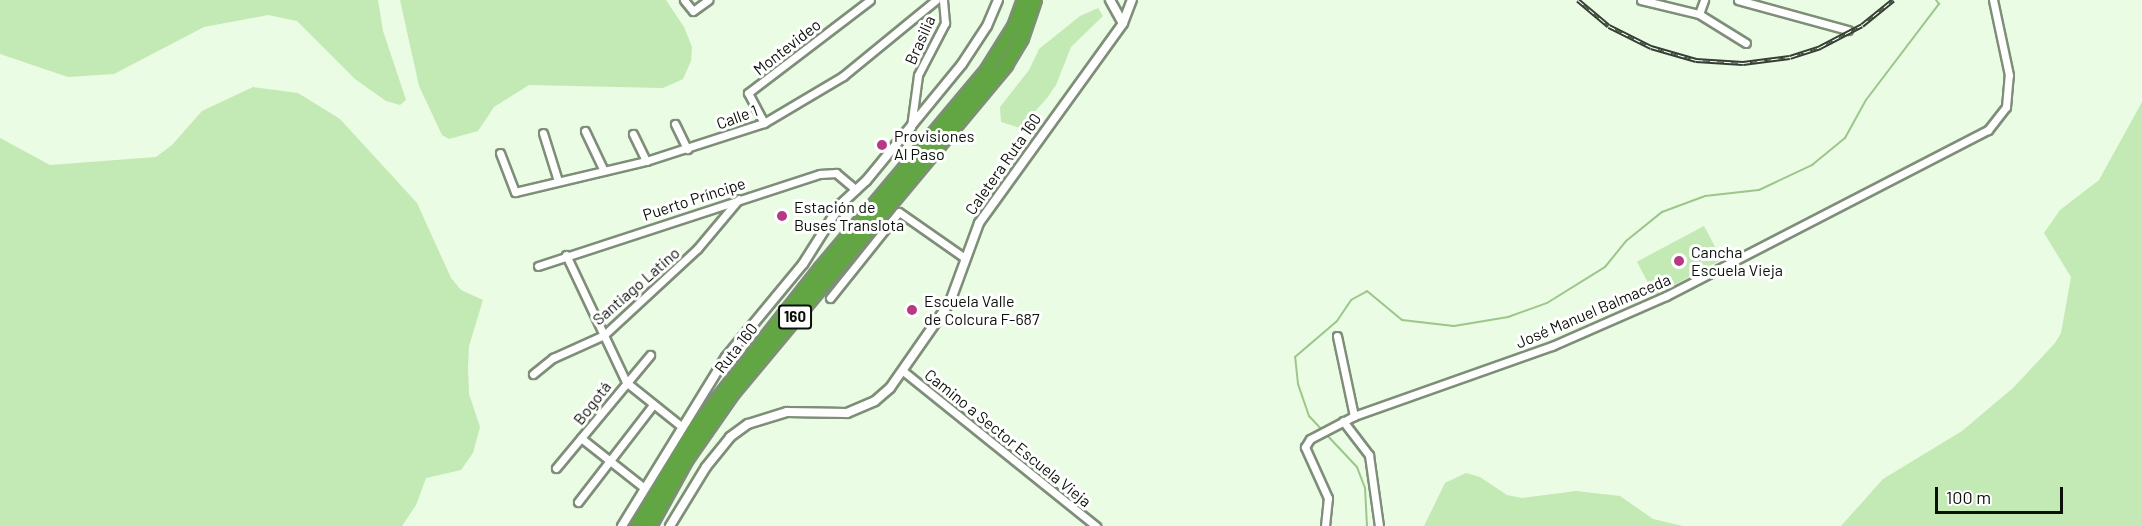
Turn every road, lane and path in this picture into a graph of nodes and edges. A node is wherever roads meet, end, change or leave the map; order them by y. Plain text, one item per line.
1 (684, 0) edge
2 (708, 0) edge
3 (870, 0) edge
4 (936, 0) edge
5 (943, 0) edge
6 (998, 0) edge
7 (1110, 0) edge
8 (1132, 0) edge
9 (1641, 0) edge
10 (1704, 0) edge
11 (1738, 0) edge
12 (1993, 0) edge
13 (1027, 4) edge
14 (1699, 14) junction
15 (1123, 23) junction
16 (1848, 30) dead end
17 (1746, 43) dead end
18 (764, 123) junction
19 (675, 124) dead end
20 (911, 127) junction
21 (585, 131) dead end
22 (543, 133) dead end
23 (633, 134) dead end
24 (687, 149) junction
25 (500, 153) dead end
26 (646, 161) junction
27 (604, 171) junction
28 (558, 181) junction
29 (856, 190) junction
30 (741, 197) junction
31 (566, 255) junction
32 (965, 258) junction
33 (538, 266) dead end
34 (830, 298) dead end
35 (604, 335) junction
36 (1336, 336) dead end
37 (650, 354) dead end
38 (903, 371) junction
39 (533, 374) dead end
40 (626, 382) junction
41 (653, 405) junction
42 (1354, 416) junction
43 (1343, 421) junction
44 (681, 426) junction
45 (581, 438) junction
46 (610, 461) junction
47 (556, 468) dead end
48 (643, 487) junction
49 (578, 502) dead end
50 (622, 526) edge
51 (637, 526) edge
52 (650, 526) edge
53 (670, 526) edge
54 (1096, 526) edge
55 (1325, 526) edge
56 (1378, 526) edge

1 - 2 street
3 - 18 street, Montevideo
4 - 18 street, Calle 1
5 - 20 street, Brasilia
6 - 20 street
7 - 15 street
8 - 15 street, Caletera Ruta 160
9 - 14 street
10 - 14 street
11 - 16 street
12 - 42 street, José Manuel Balmaceda
13 - 51 highway, Ruta 160 / 160
13 - 52 highway, Ruta 160 / 160
14 - 17 street
15 - 32 street, Caletera Ruta 160
18 - 24 street, Calle 1
19 - 24 street
20 - 29 street
21 - 27 street
22 - 28 street
23 - 26 street
24 - 26 street, Calle 1
25 - 28 street, Calle 1
26 - 27 street, Calle 1
27 - 28 street, Calle 1
29 - 30 street, Puerto Príncipe
29 - 44 street
30 - 31 street, Puerto Príncipe
30 - 35 street, Santiago Latino
31 - 33 street, Puerto Príncipe
31 - 35 street
32 - 34 street
32 - 38 street, Caletera Ruta 160
35 - 39 street, Santiago Latino
35 - 40 street
36 - 42 street
37 - 40 street, Bogotá
38 - 53 street, Caletera Ruta 160
38 - 54 street, Camino a Sector Escuela Vieja
40 - 41 street
40 - 45 street, Bogotá
41 - 44 street
41 - 46 street
42 - 43 street, José Manuel Balmaceda
43 - 55 street, José Manuel Balmaceda
43 - 56 street
44 - 48 street
45 - 46 street
45 - 47 street, Bogotá
46 - 48 street
46 - 49 street
48 - 50 street

